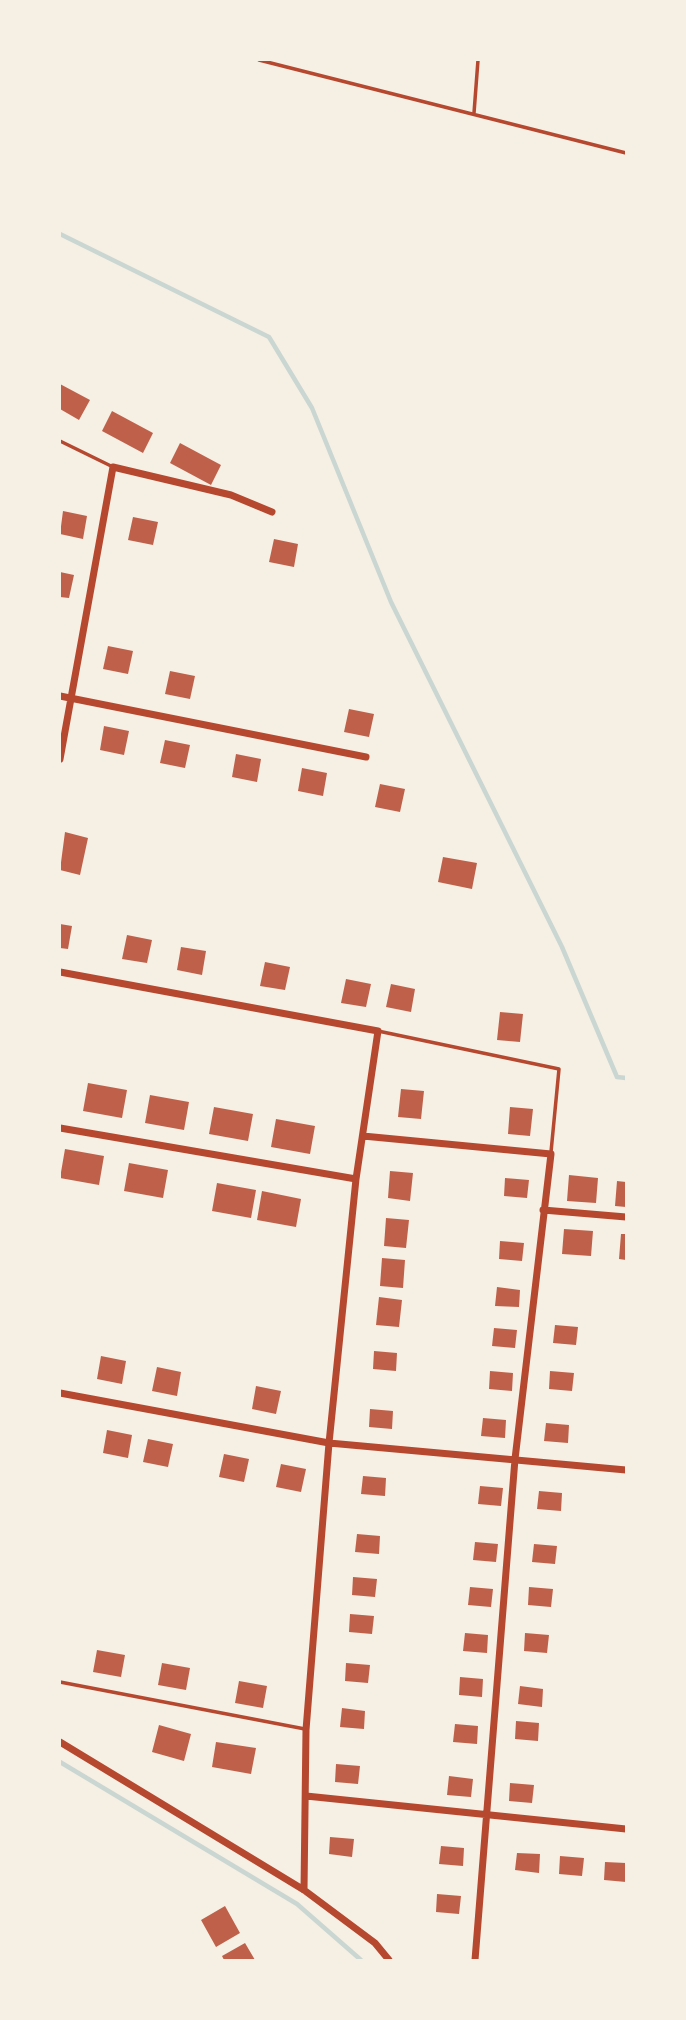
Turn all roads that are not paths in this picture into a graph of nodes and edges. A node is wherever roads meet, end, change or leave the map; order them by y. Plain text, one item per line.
1 (260, 60) edge
2 (478, 60) edge
3 (474, 113) junction
4 (626, 152) edge
5 (60, 441) edge
6 (113, 467) junction
7 (272, 512) dead end
8 (60, 696) edge
9 (72, 699) junction
10 (366, 757) dead end
11 (60, 759) edge
12 (60, 971) edge
13 (378, 1031) junction
14 (60, 1128) edge
15 (363, 1136) junction
16 (551, 1154) junction
17 (356, 1179) junction
18 (542, 1210) junction
19 (626, 1217) edge
20 (60, 1393) edge
21 (329, 1443) junction
22 (515, 1459) junction
23 (626, 1470) edge
24 (60, 1682) edge
25 (306, 1730) junction
26 (60, 1742) edge
27 (306, 1796) junction
28 (487, 1815) junction
29 (626, 1829) edge
30 (304, 1890) junction
31 (388, 1961) edge
32 (475, 1961) edge

1 - 3 lane
2 - 3 lane
3 - 4 lane
5 - 6 lane
6 - 7 street
6 - 9 street
8 - 9 street
9 - 10 street
9 - 11 street
12 - 13 street
13 - 15 street
13 - 16 lane
14 - 17 street
15 - 16 street
15 - 17 street
16 - 18 street
17 - 21 street
18 - 19 street
18 - 22 street
20 - 21 street
21 - 22 street
21 - 25 street
22 - 23 street
22 - 28 street
24 - 25 lane
25 - 27 street
26 - 30 street
27 - 28 street
27 - 30 street
28 - 29 street
28 - 32 street
30 - 31 street

